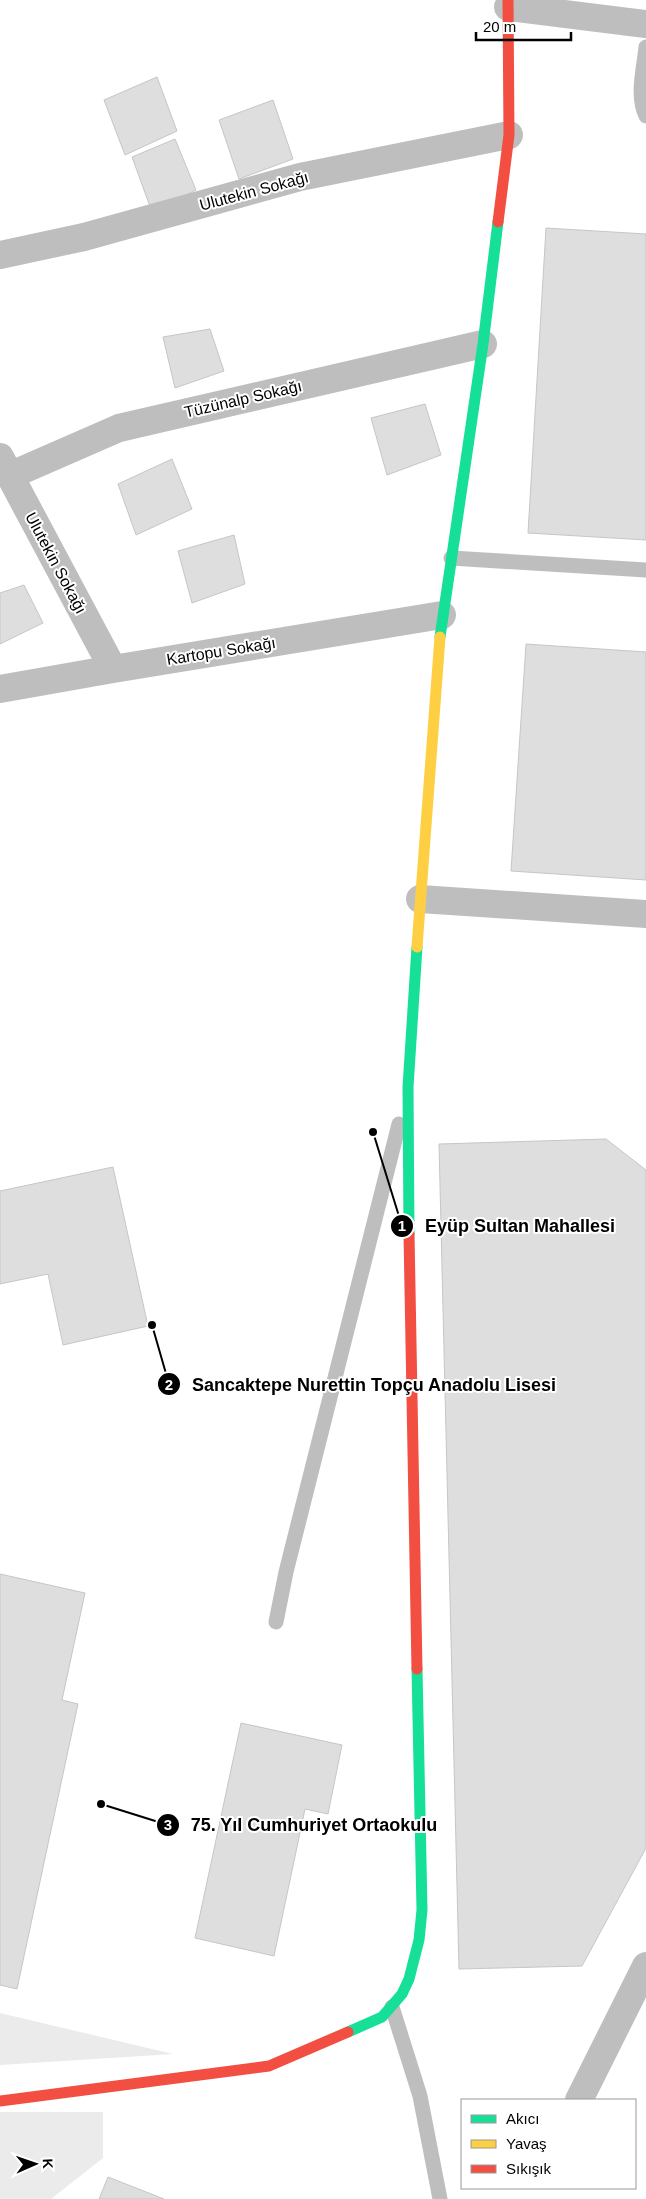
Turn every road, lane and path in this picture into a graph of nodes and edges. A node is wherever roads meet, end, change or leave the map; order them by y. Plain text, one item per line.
1 (508, 4) edge
2 (619, 10) edge
3 (646, 24) edge
4 (646, 47) edge
5 (646, 116) edge
6 (510, 135) junction
7 (0, 255) edge
8 (483, 344) junction
9 (5, 467) edge
10 (451, 558) junction
11 (646, 570) edge
12 (442, 615) junction
13 (112, 668) junction
14 (0, 690) edge
15 (420, 899) junction
16 (646, 914) edge
17 (408, 1087) junction
18 (276, 1622) dead end
19 (646, 1966) edge
20 (392, 2007) junction
21 (580, 2099) edge
22 (0, 2101) edge
23 (440, 2199) edge

1 - 2 street
1 - 6 street
2 - 3 street
4 - 5 lane
6 - 7 street, Ulutekin Sokağı
6 - 8 street
8 - 9 street, Tüzünalp Sokağı
8 - 10 street
9 - 13 street, Ulutekin Sokağı
10 - 11 lane
10 - 12 street
12 - 13 street, Kartopu Sokağı
12 - 15 street
13 - 14 street, Kartopu Sokağı
15 - 16 street
15 - 17 street
17 - 18 lane
17 - 20 street
19 - 21 street
20 - 22 street
20 - 23 lane

